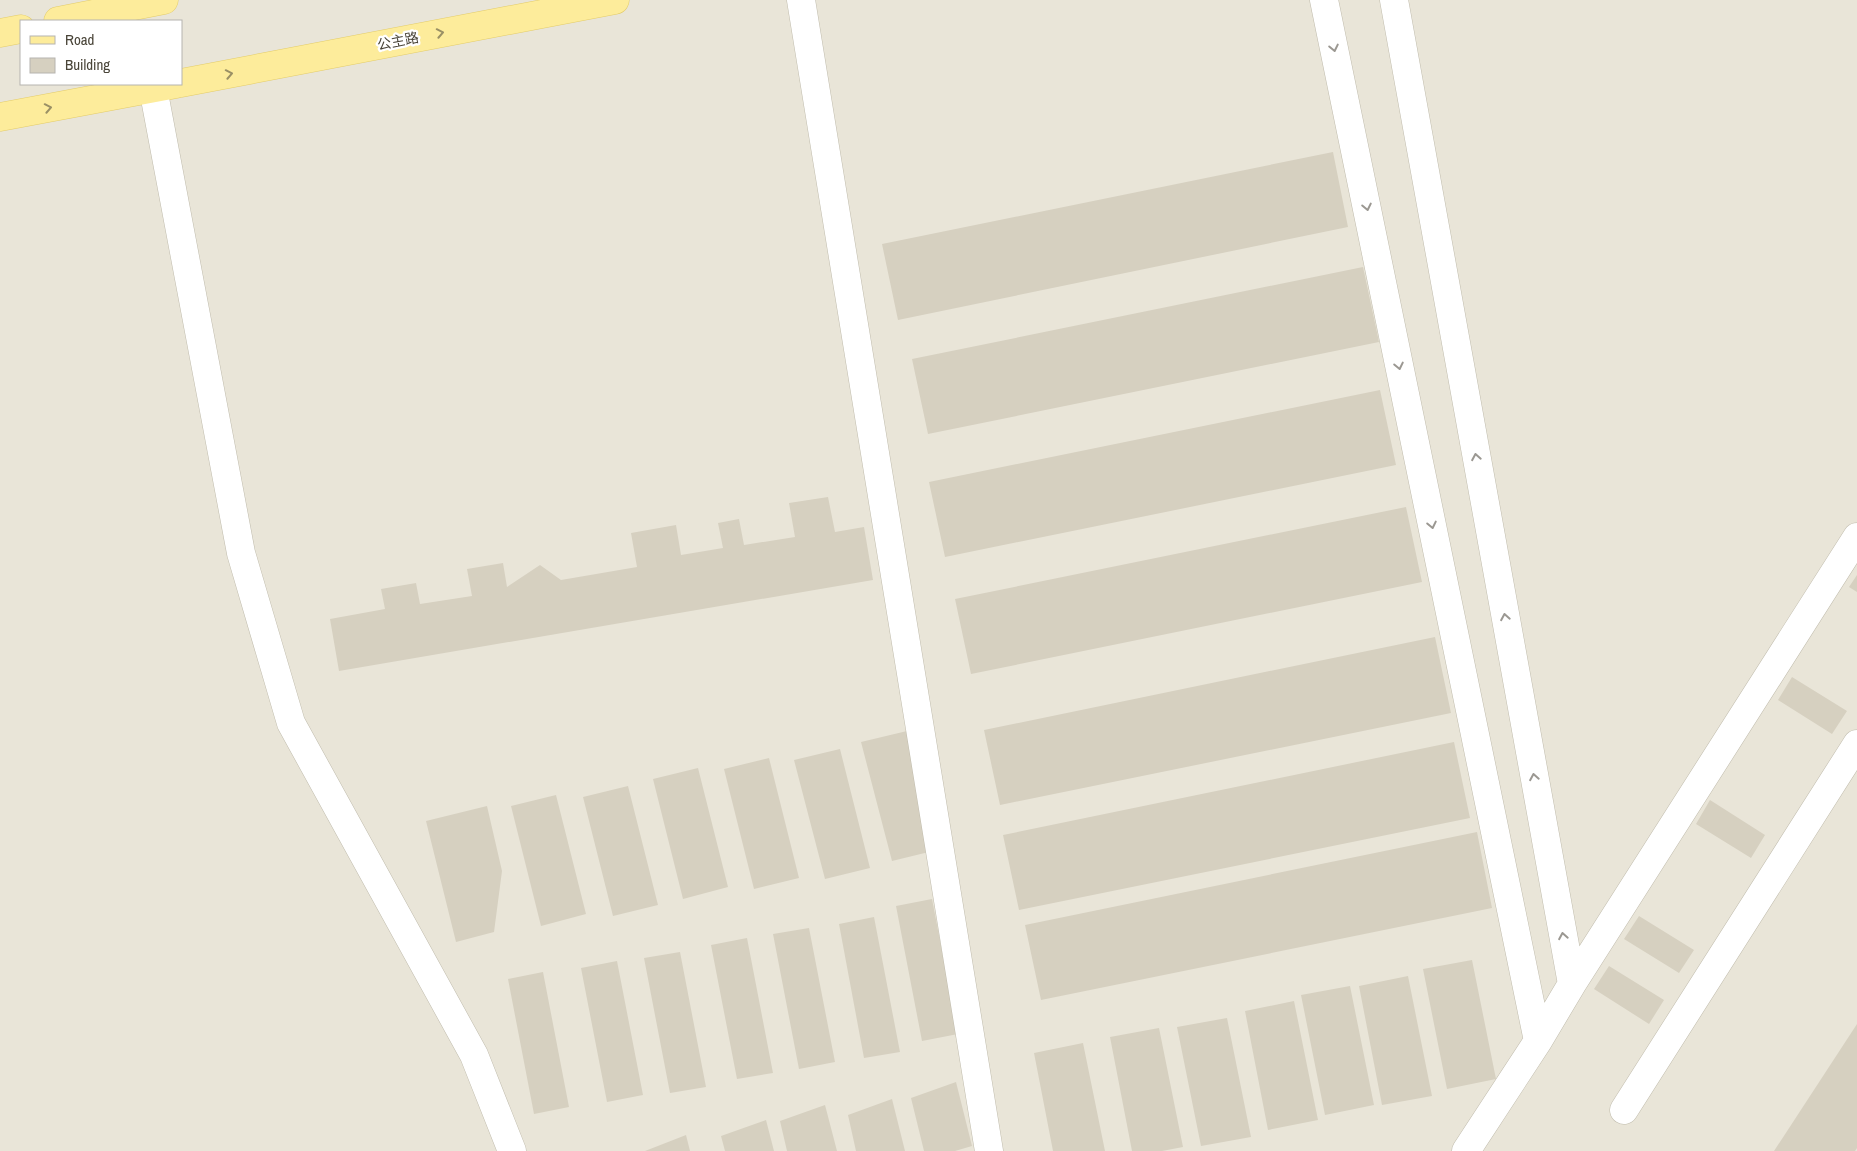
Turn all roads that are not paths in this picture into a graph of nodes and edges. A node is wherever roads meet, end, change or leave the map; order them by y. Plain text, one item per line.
1 (164, 0) edge
2 (615, 0) edge
3 (801, 0) edge
4 (1324, 0) edge
5 (1394, 0) edge
6 (63, 20) edge
7 (20, 29) edge
8 (0, 33) edge
9 (182, 83) edge
10 (164, 86) edge
11 (0, 117) edge
12 (1857, 537) edge
13 (1857, 744) edge
14 (1572, 984) junction
15 (1538, 1041) junction
16 (1624, 1110) dead end
17 (512, 1151) edge
18 (989, 1151) edge
19 (1466, 1151) edge

1 - 6 main road
9 -> 2 main road, 公主路
3 - 18 street
4 -> 15 street
14 -> 5 street
7 - 8 main road
11 -> 10 main road
10 - 17 street
12 - 14 street
13 - 16 street
14 - 15 street
15 - 19 street

